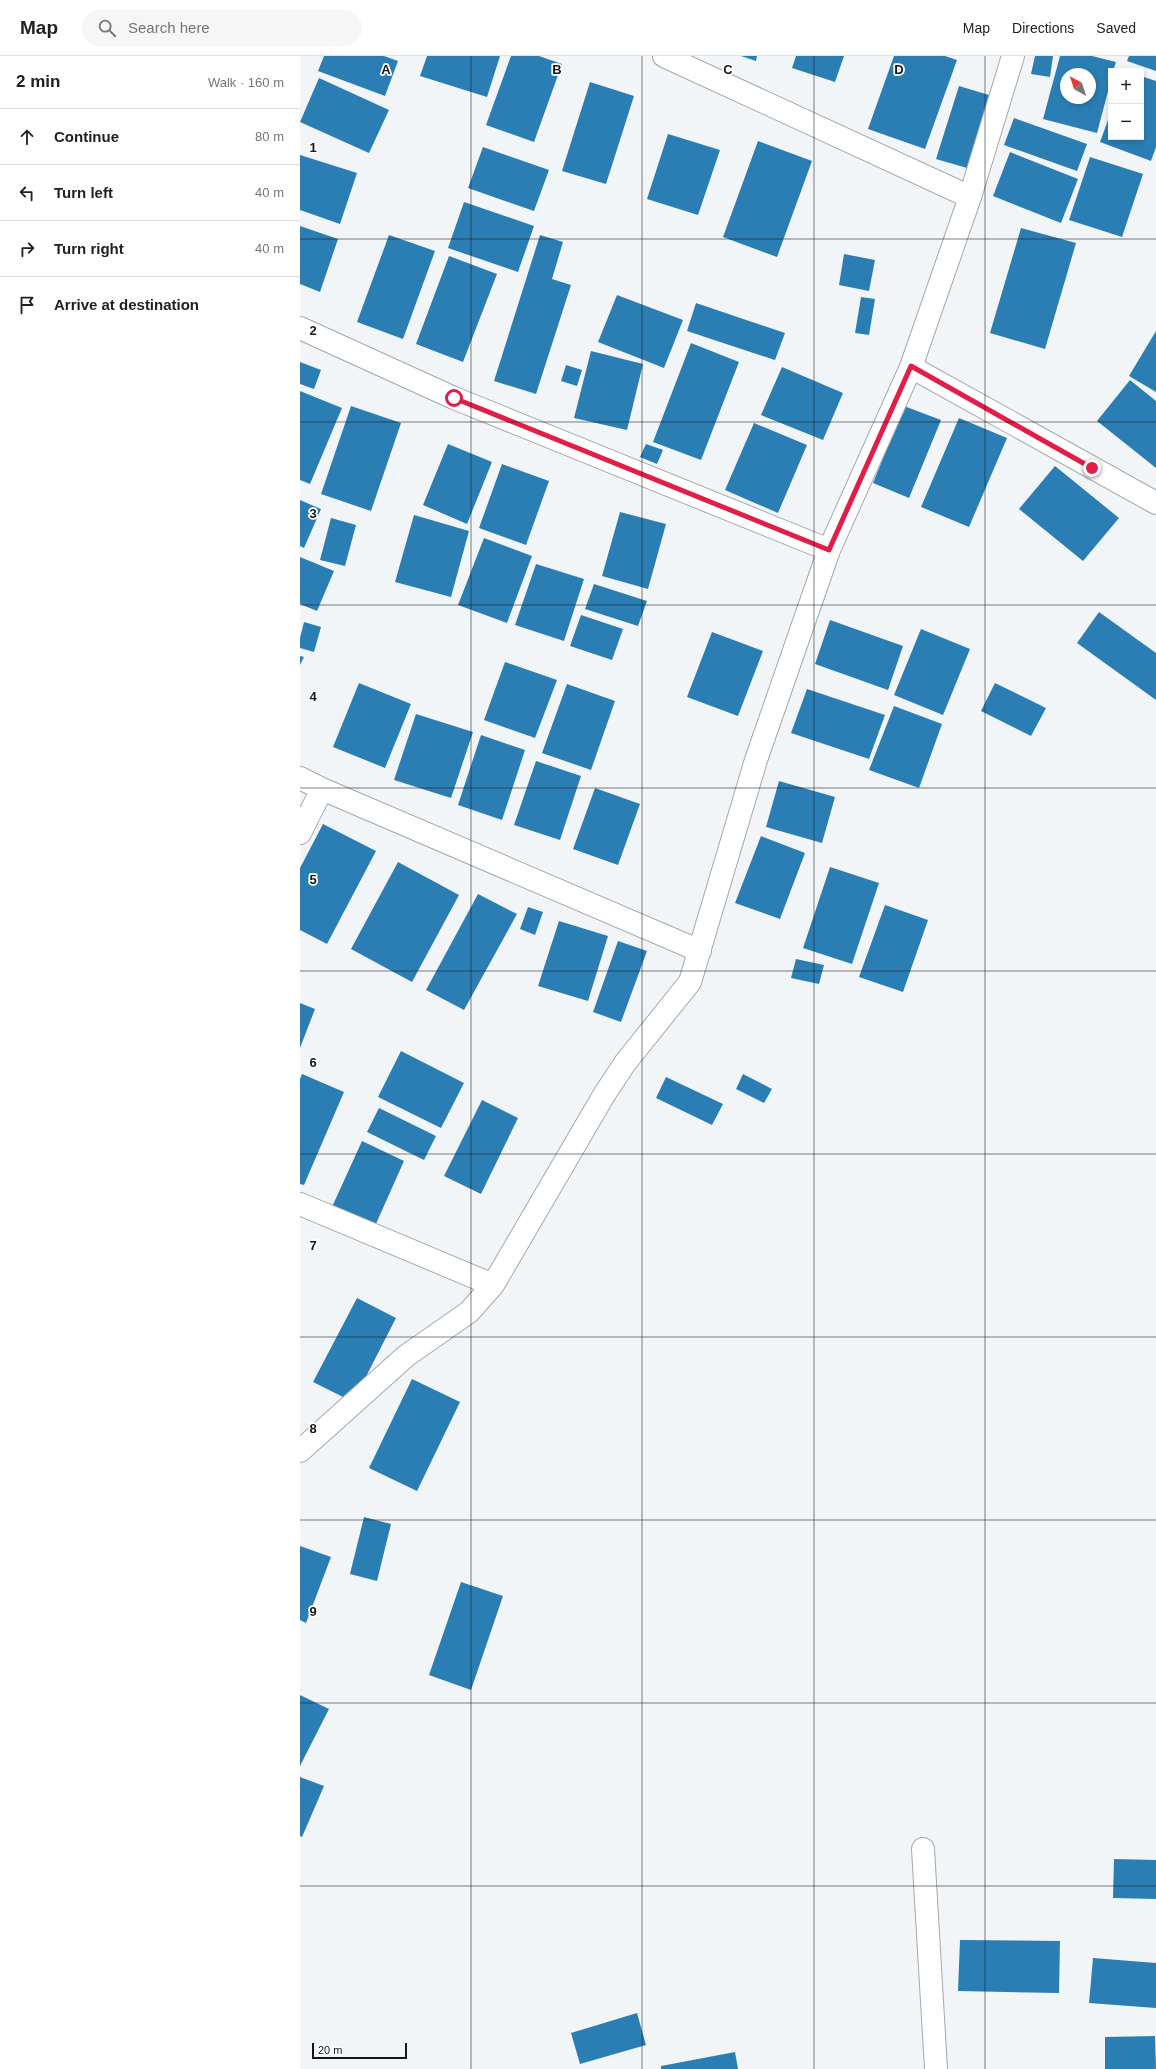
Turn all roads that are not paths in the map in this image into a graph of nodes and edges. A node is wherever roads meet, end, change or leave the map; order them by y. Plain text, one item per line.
1 (664, 56) edge
2 (1013, 56) edge
3 (970, 197) junction
4 (300, 328) edge
5 (911, 366) junction
6 (1156, 503) edge
7 (829, 550) junction
8 (300, 778) edge
9 (322, 789) junction
10 (300, 833) edge
11 (700, 951) junction
12 (300, 1204) edge
13 (493, 1285) junction
14 (300, 1451) edge
15 (922, 1849) dead end
16 (936, 2069) edge

1 - 3 street
2 - 3 street
3 - 5 street
4 - 7 street
5 - 6 street
5 - 7 street
7 - 11 street
8 - 9 street
9 - 10 street
9 - 11 street
11 - 13 street
12 - 13 street
13 - 14 street
15 - 16 street

